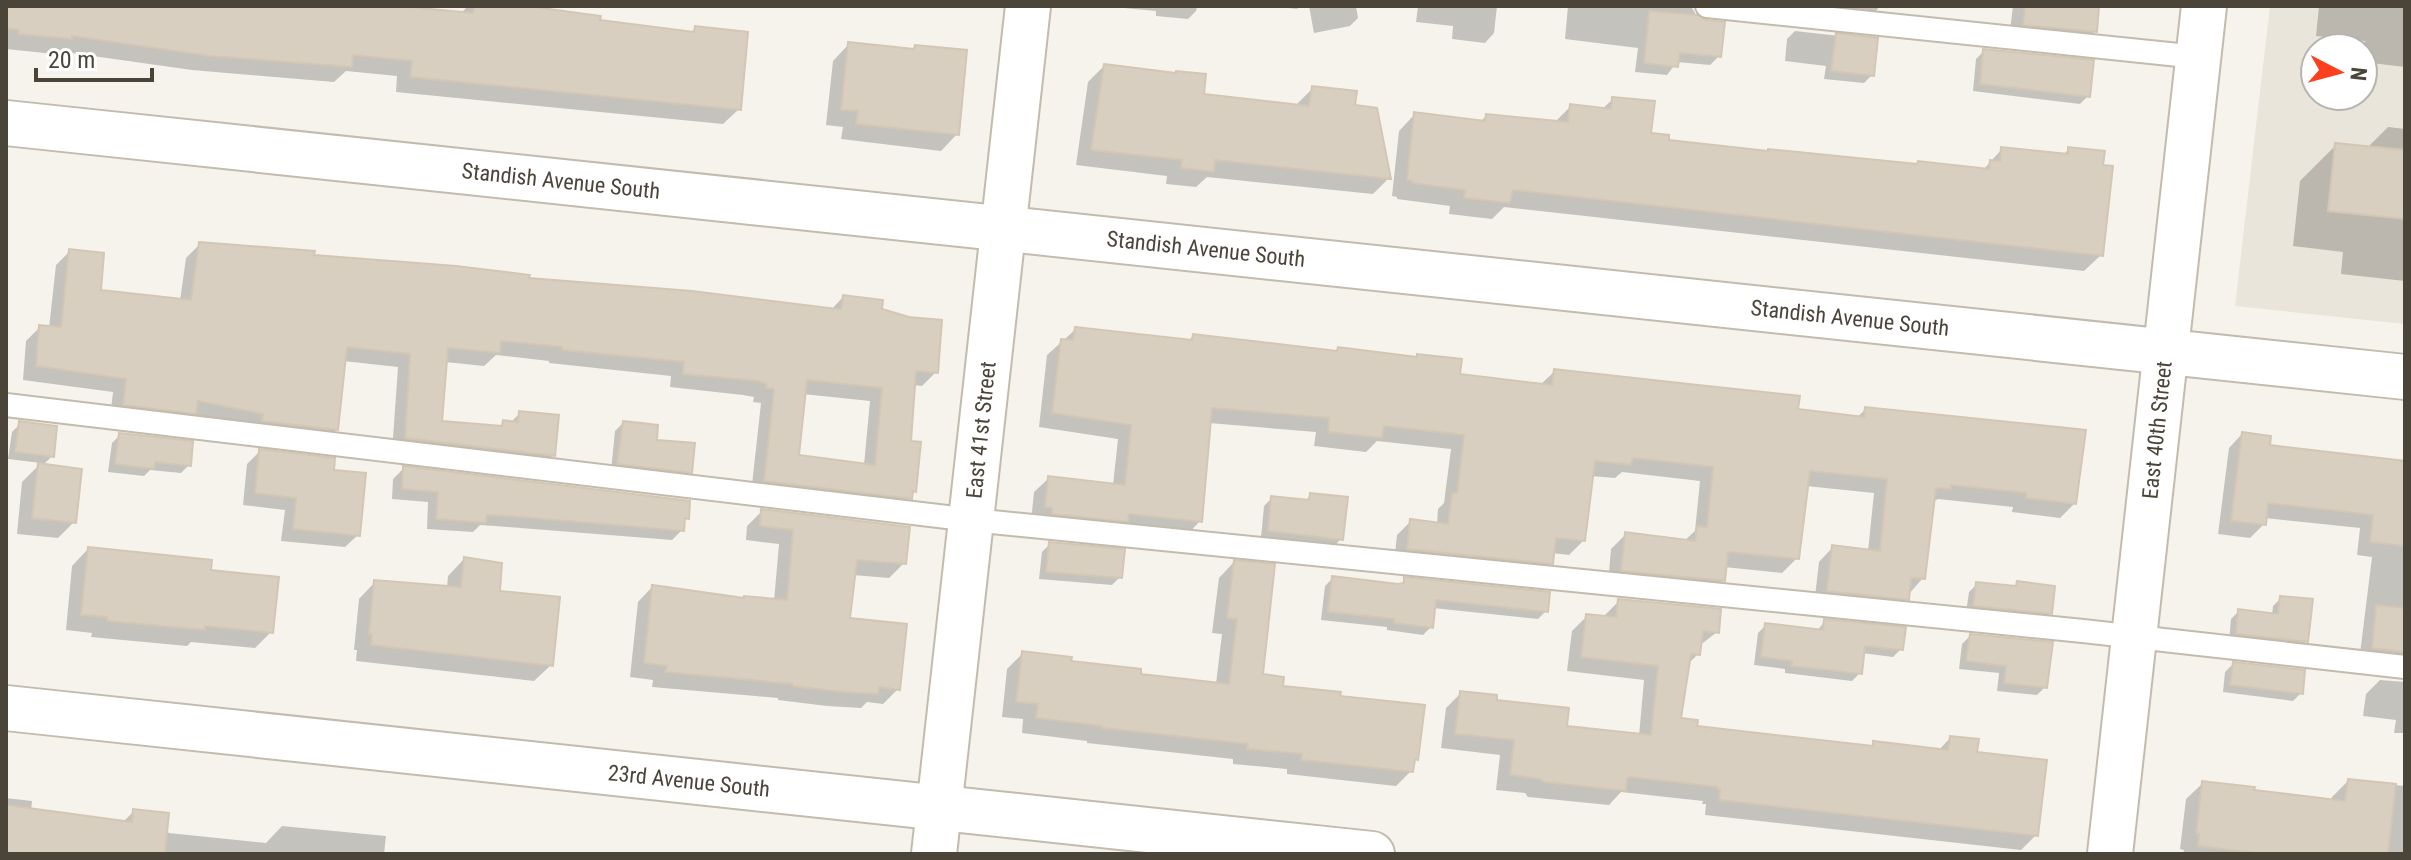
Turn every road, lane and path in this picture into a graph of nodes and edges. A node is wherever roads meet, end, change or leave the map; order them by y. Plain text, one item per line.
1 (1028, 6) edge
2 (1707, 6) edge
3 (2204, 6) edge
4 (2198, 57) junction
5 (6, 123) edge
6 (1003, 228) junction
7 (2166, 353) junction
8 (2405, 377) edge
9 (6, 405) edge
10 (972, 520) junction
11 (2135, 637) junction
12 (2405, 667) edge
13 (6, 708) edge
14 (939, 808) junction
15 (934, 854) edge
16 (1372, 854) edge
17 (2110, 854) edge

1 - 6 street, East 41st Street
2 - 4 lane
3 - 4 street, East 40th Street
4 - 7 street, East 40th Street
5 - 6 street, Standish Avenue South
6 - 7 street, Standish Avenue South
6 - 10 street, East 41st Street
7 - 8 street, Standish Avenue South
7 - 11 street, East 40th Street
9 - 10 lane
10 - 11 lane
10 - 14 street, East 41st Street
11 - 12 lane
11 - 17 street, East 40th Street
13 - 14 street, 23rd Avenue South
14 - 15 street, East 41st Street
14 - 16 street, 23rd Avenue South

